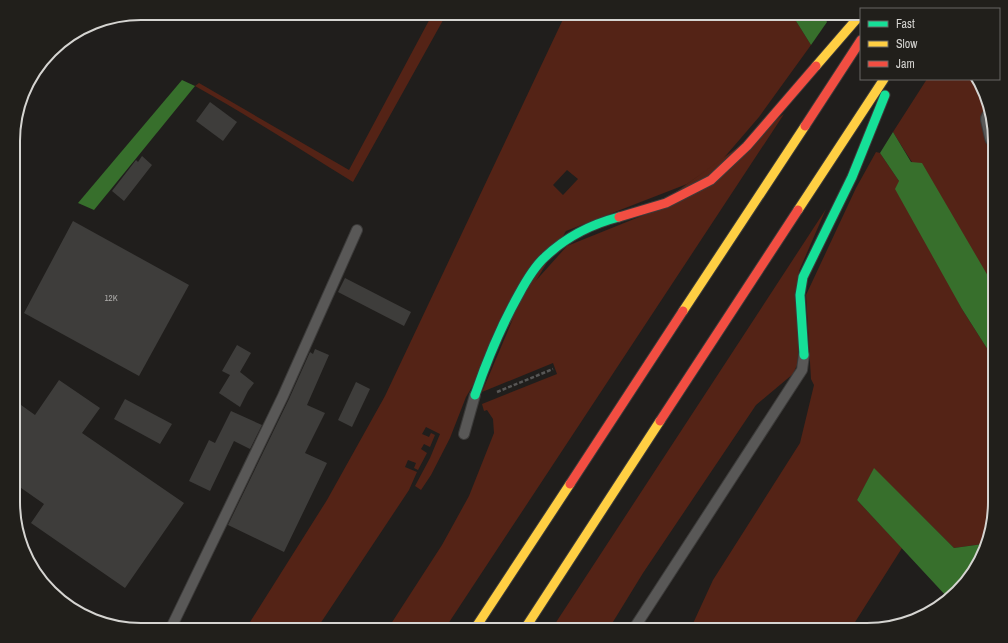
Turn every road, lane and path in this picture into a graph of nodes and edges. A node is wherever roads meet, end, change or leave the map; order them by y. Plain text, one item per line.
1 (856, 20) edge
2 (860, 42) edge
3 (883, 80) edge
4 (892, 80) edge
5 (357, 230) dead end
6 (804, 355) joint
7 (553, 369) dead end
8 (474, 399) junction
9 (464, 434) dead end
10 (173, 623) edge
11 (479, 623) edge
12 (529, 623) edge
13 (638, 623) edge

1 - 8 highway
2 - 11 highway
3 - 12 highway
4 - 6 highway
5 - 10 lane
6 - 13 lane
7 - 8 path
8 - 9 lane

